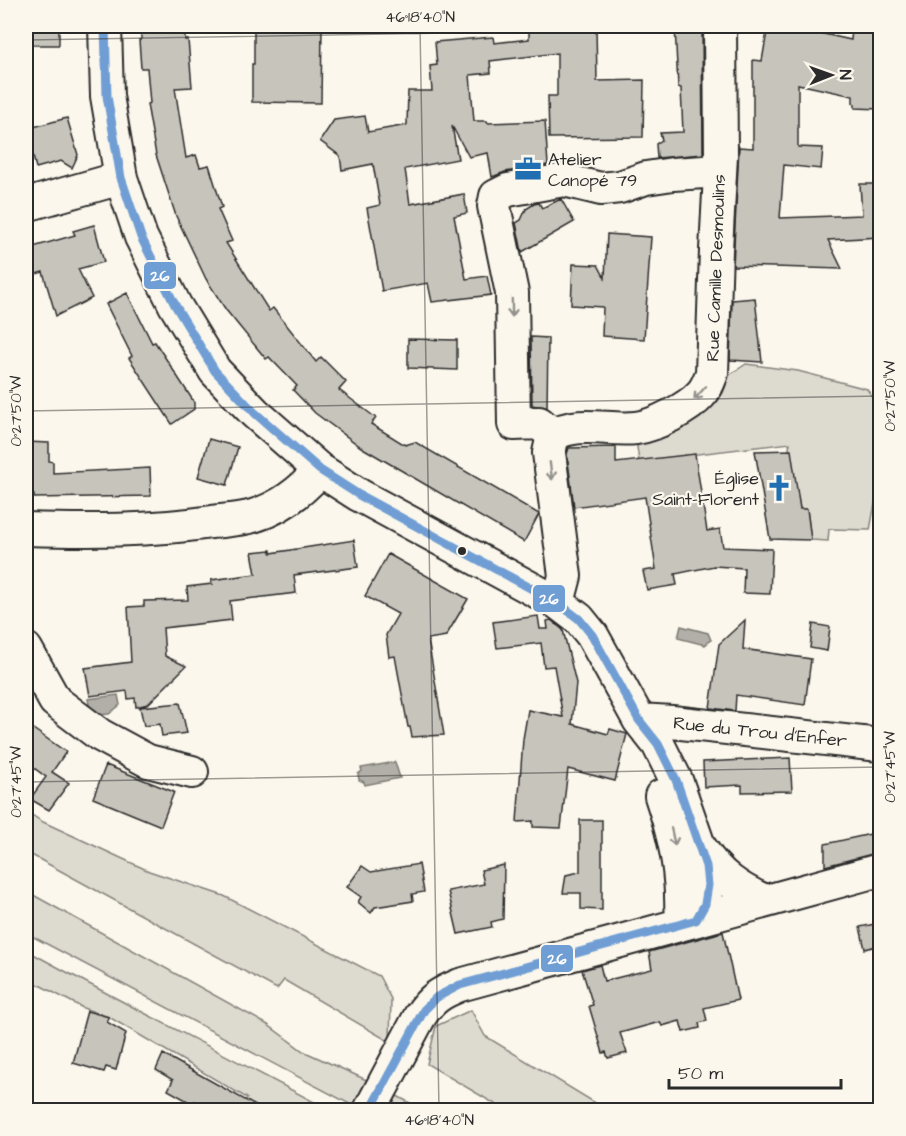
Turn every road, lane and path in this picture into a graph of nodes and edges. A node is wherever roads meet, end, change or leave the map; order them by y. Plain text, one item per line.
1 (105, 26) edge
2 (720, 26) edge
3 (720, 171) junction
4 (121, 178) junction
5 (26, 205) edge
6 (553, 435) junction
7 (320, 471) junction
8 (26, 529) edge
9 (558, 603) junction
10 (26, 649) edge
11 (639, 720) junction
12 (880, 745) edge
13 (192, 772) dead end
14 (700, 848) junction
15 (880, 870) edge
16 (765, 901) junction
17 (690, 921) junction
18 (370, 1110) edge

1 - 4 street
2 - 3 street, Rue Camille Desmoulins
3 -> 6 street, Rue Camille Desmoulins
3 -> 6 street
4 - 5 street
4 - 7 street
6 -> 9 street
7 - 8 street
7 - 9 street
9 - 11 street
10 - 13 street
11 - 12 street, Rue du Trou d'Enfer
11 - 14 street
11 -> 17 street
14 - 16 street
14 - 17 street
15 - 16 street
16 - 17 street
17 - 18 street

